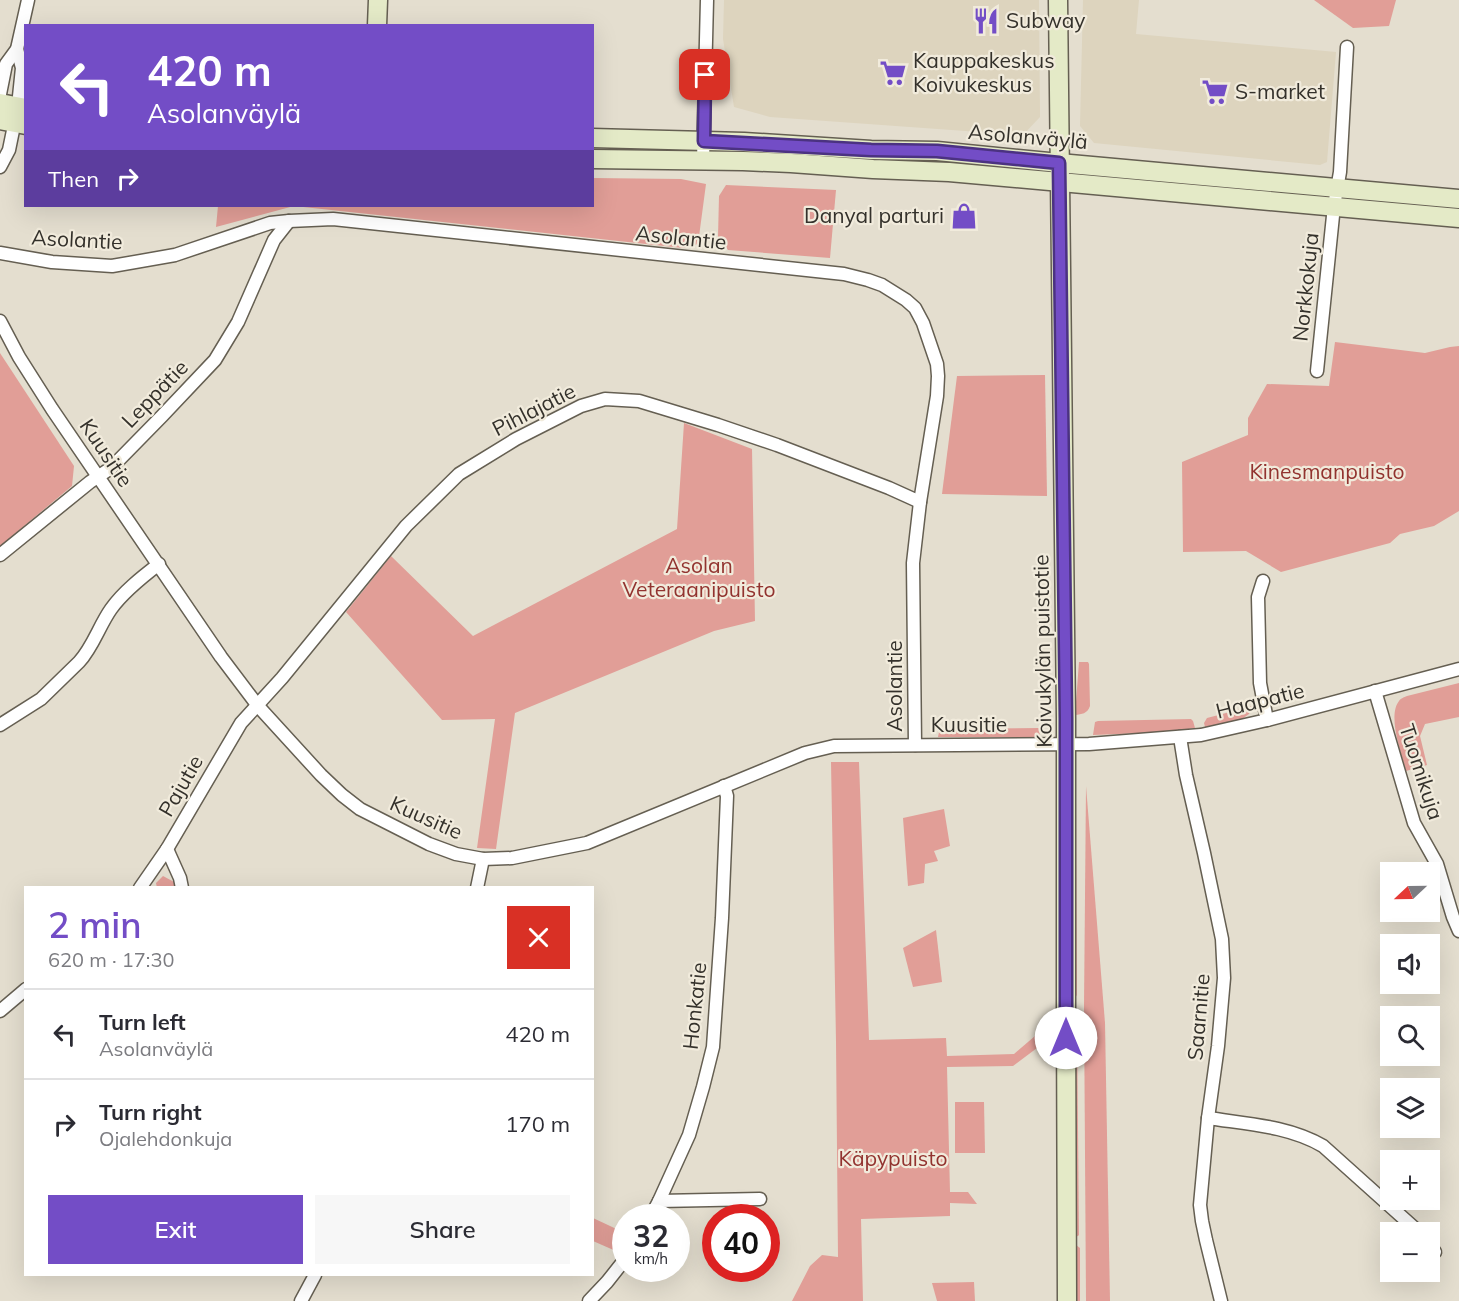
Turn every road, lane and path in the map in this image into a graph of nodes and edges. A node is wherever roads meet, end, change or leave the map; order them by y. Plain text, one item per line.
1 (28, 0) edge
2 (378, 0) edge
3 (707, 0) edge
4 (1058, 0) edge
5 (377, 24) edge
6 (1347, 47) dead end
7 (17, 49) junction
8 (0, 94) edge
9 (14, 114) edge
10 (594, 138) edge
11 (704, 141) junction
12 (594, 159) edge
13 (704, 161) junction
14 (1059, 163) junction
15 (0, 167) edge
16 (1059, 183) junction
17 (1337, 187) junction
18 (1459, 199) edge
19 (1334, 206) junction
20 (1459, 218) edge
21 (289, 220) junction
22 (0, 253) edge
23 (0, 321) edge
24 (1317, 371) dead end
25 (98, 477) junction
26 (920, 502) junction
27 (0, 555) edge
28 (159, 564) junction
29 (1263, 581) dead end
30 (1459, 669) edge
31 (1376, 691) junction
32 (258, 706) junction
33 (1267, 720) junction
34 (0, 725) edge
35 (1180, 737) junction
36 (1066, 744) junction
37 (915, 745) junction
38 (724, 786) junction
39 (167, 849) junction
40 (483, 859) junction
41 (141, 886) edge
42 (182, 886) edge
43 (477, 886) edge
44 (1459, 931) edge
45 (24, 991) edge
46 (0, 1011) edge
47 (1208, 1118) junction
48 (760, 1199) dead end
49 (659, 1201) junction
50 (657, 1204) edge
51 (1408, 1222) edge
52 (314, 1276) edge
53 (612, 1276) edge
54 (301, 1301) edge
55 (589, 1301) edge
56 (1067, 1301) edge
57 (1221, 1301) edge

1 - 7 street
2 - 5 main road
3 - 11 street
4 - 14 main road, Koivukylän puistotie
6 - 17 street, Norkkokuja
7 - 8 street
7 - 9 street
9 - 15 street
10 - 11 main road, Asolanväylä
11 - 13 street
11 - 14 main road, Asolanväylä
12 - 13 main road, Asolanväylä
13 - 16 main road, Asolanväylä
14 - 16 main road, Koivukylän puistotie
14 - 17 main road, Asolanväylä
16 - 19 main road, Asolanväylä
16 - 36 main road, Koivukylän puistotie
17 - 18 main road, Asolanväylä
17 - 19 street, Norkkokuja
19 - 20 main road, Asolanväylä
19 - 24 street, Norkkokuja
21 - 22 street, Asolantie
21 - 25 street, Leppätie
21 - 26 street, Asolantie
23 - 25 street, Kuusitie
25 - 27 street, Leppätie
25 - 28 street, Kuusitie
26 - 32 street, Pihlajatie
26 - 37 street, Asolantie
28 - 32 street, Kuusitie
28 - 34 street
29 - 33 street
30 - 31 street, Haapatie
31 - 33 street, Haapatie
31 - 44 street, Tuomikuja
32 - 39 street, Pajutie
32 - 40 street, Kuusitie
33 - 35 street, Haapatie
35 - 36 street, Haapatie
35 - 47 street, Saarnitie
36 - 37 street, Kuusitie
36 - 56 main road, Koivukylän puistotie
37 - 38 street, Kuusitie
38 - 40 street, Kuusitie
38 - 49 street, Honkatie
39 - 41 street, Pajutie
39 - 42 street
40 - 43 street
45 - 46 street
47 - 51 street
47 - 57 street, Saarnitie
48 - 49 street
49 - 50 street, Honkatie
52 - 54 street
53 - 55 street

